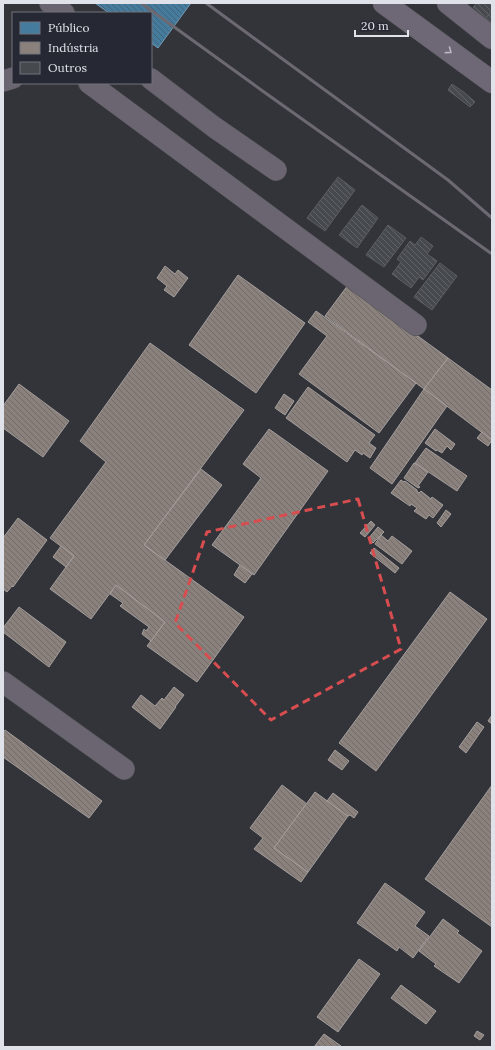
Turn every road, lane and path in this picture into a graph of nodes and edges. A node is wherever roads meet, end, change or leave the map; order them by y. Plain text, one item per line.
1 (50, 3) edge
2 (384, 3) edge
3 (448, 3) edge
4 (63, 12) edge
5 (492, 38) edge
6 (152, 80) edge
7 (492, 82) edge
8 (90, 84) edge
9 (276, 170) dead end
10 (416, 325) dead end
11 (3, 682) edge
12 (124, 769) dead end

1 - 4 lane
2 -> 7 main road
3 - 5 main road
6 - 9 lane
8 - 10 lane
11 - 12 lane

